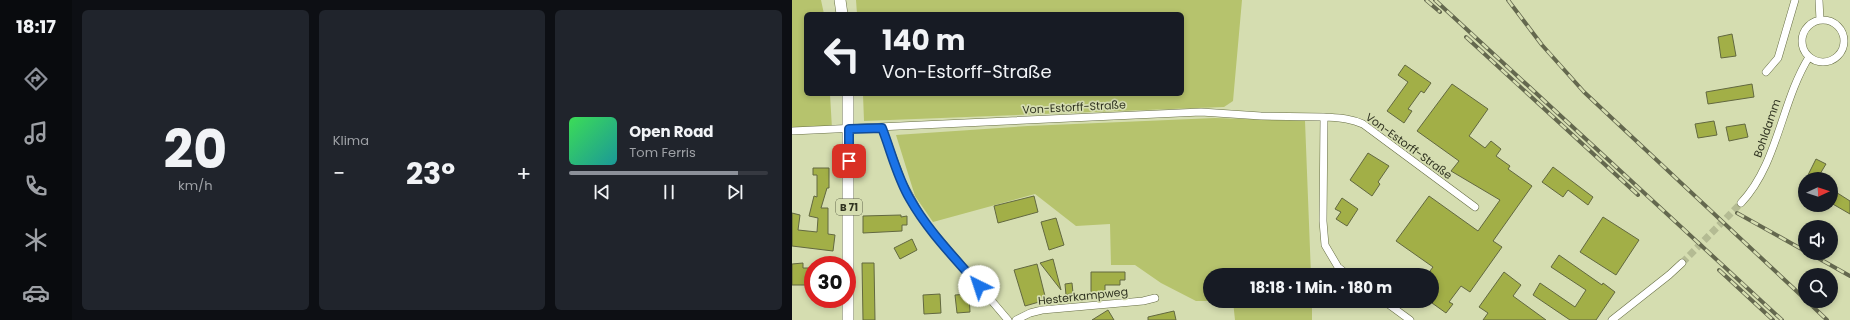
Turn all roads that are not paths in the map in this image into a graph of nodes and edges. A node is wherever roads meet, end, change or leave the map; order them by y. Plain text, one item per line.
1 (840, 0) edge
2 (1794, 0) edge
3 (1819, 0) edge
4 (842, 12) edge
5 (1820, 20) junction
6 (1842, 50) junction
7 (1850, 54) edge
8 (1808, 57) junction
9 (1766, 72) dead end
10 (848, 96) edge
11 (1324, 117) junction
12 (882, 128) junction
13 (849, 129) junction
14 (792, 131) edge
15 (1741, 203) tunnel mouth
16 (1475, 207) dead end
17 (1682, 263) tunnel mouth
18 (1339, 268) edge
19 (1155, 298) dead end
20 (1394, 308) edge
21 (848, 320) edge
22 (1008, 320) edge
23 (1016, 320) edge
24 (1410, 320) edge
25 (1612, 320) edge

1 - 4 main road
2 - 9 street
3 - 5 street
5 - 6 street
5 - 8 street
6 - 7 street
6 - 8 street
8 - 15 street, Bohldamm
10 - 13 main road, B 71
11 - 12 street, Von-Estorff-Straße
11 - 16 street, Von-Estorff-Straße
11 - 18 street
12 - 13 street, Von-Estorff-Straße
12 - 22 street
13 - 14 street, Von-Estorff-Straße
13 - 21 main road, B 71
17 - 25 street
19 - 23 street, Hesterkampweg
20 - 24 street

